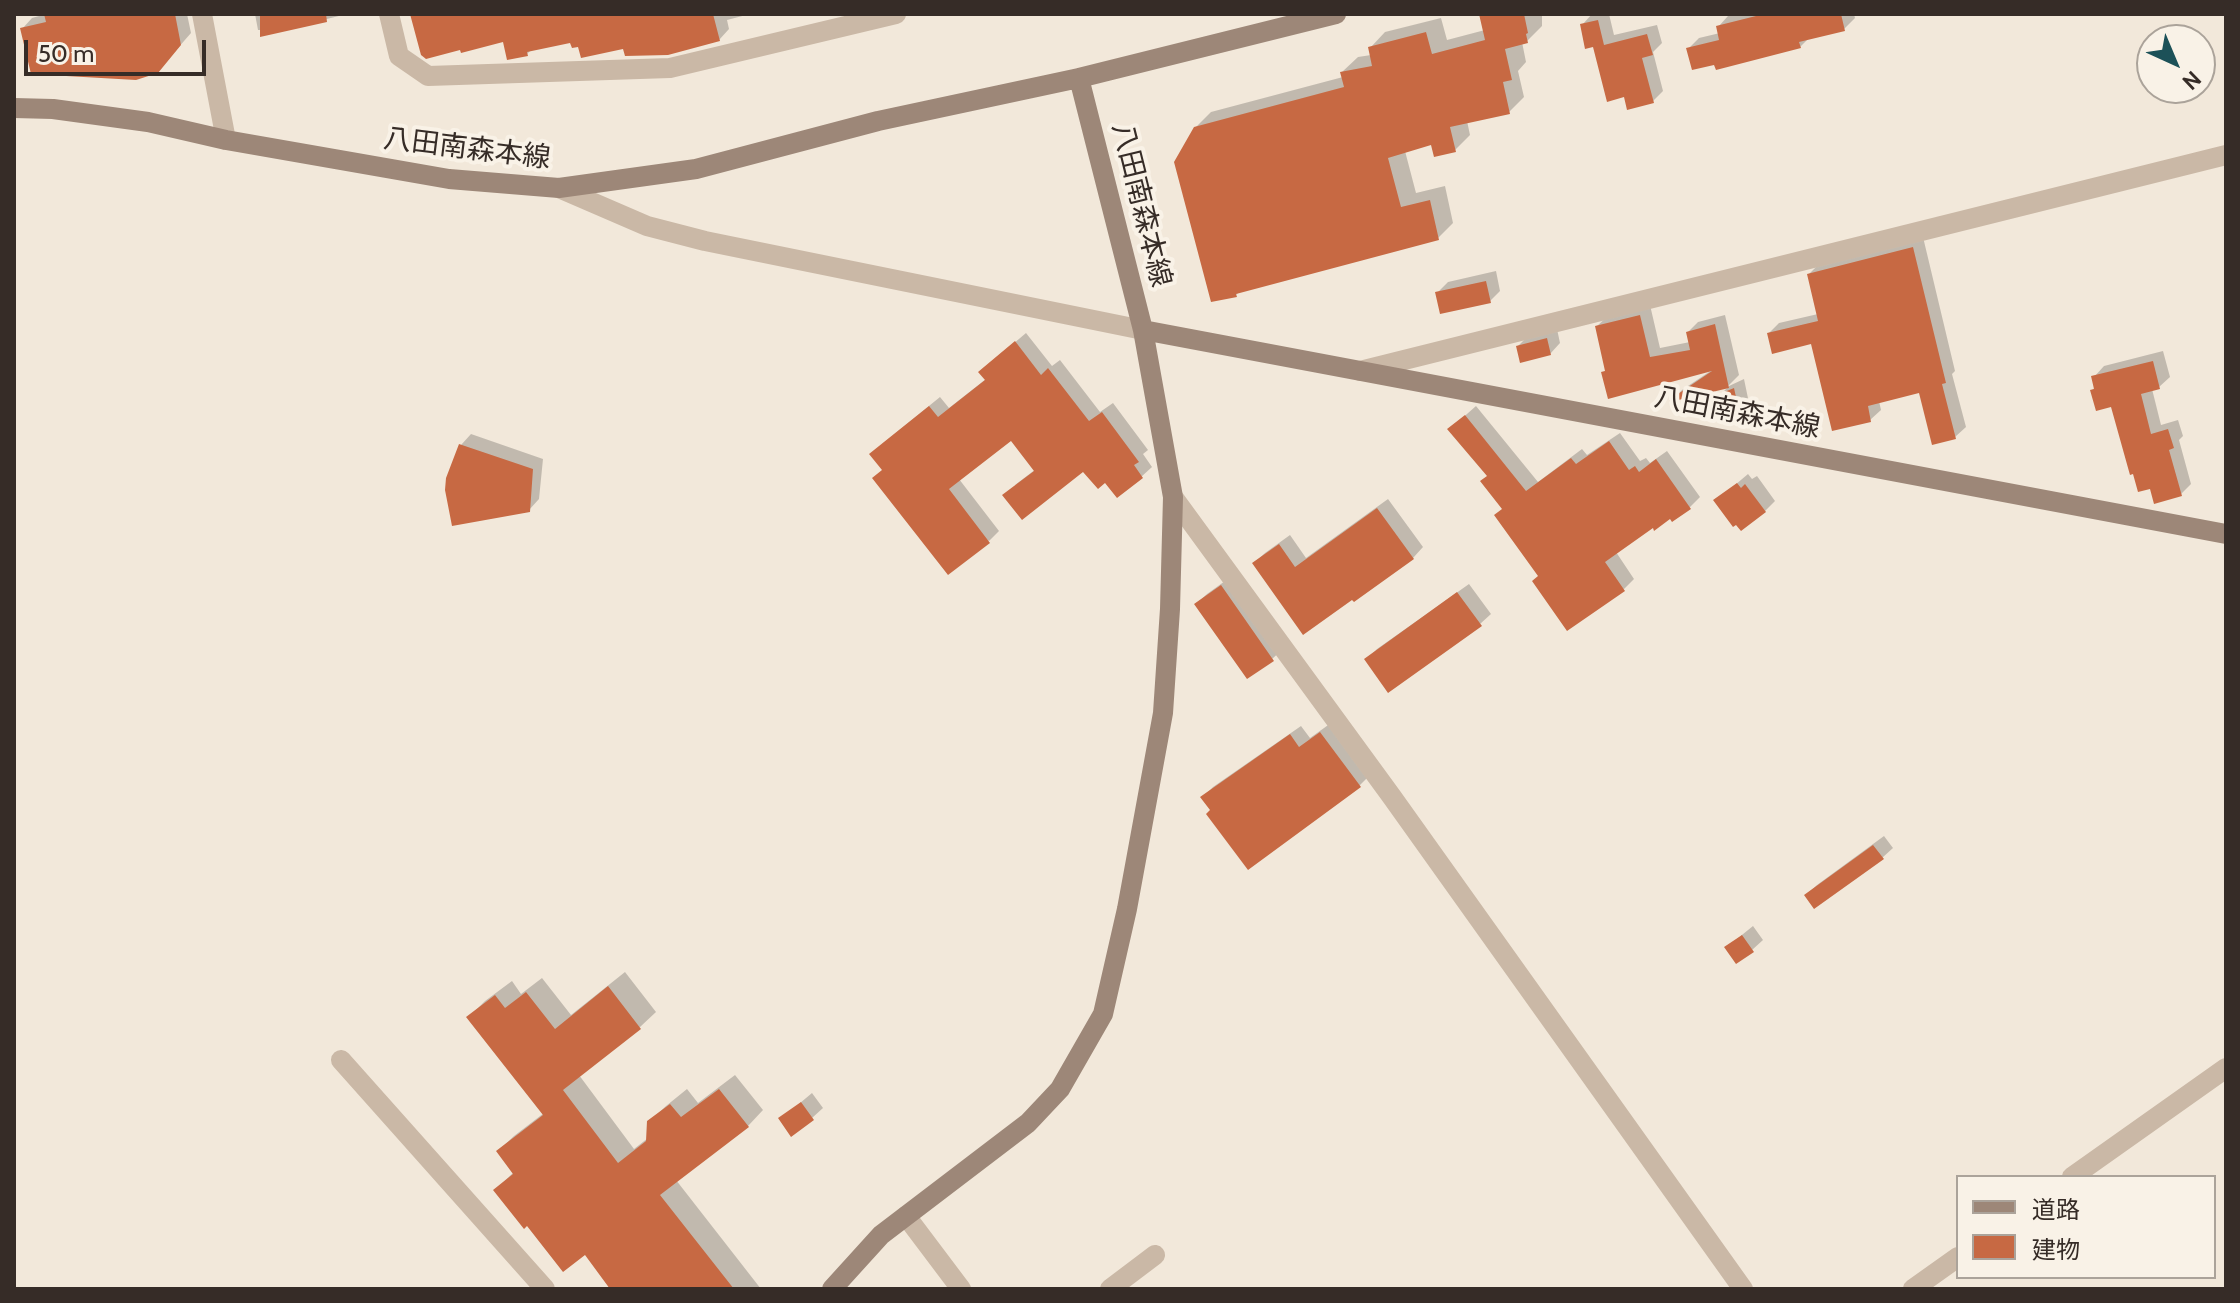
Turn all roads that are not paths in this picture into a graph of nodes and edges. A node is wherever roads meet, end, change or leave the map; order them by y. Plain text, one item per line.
1 (202, 14) edge
2 (389, 14) edge
3 (896, 14) edge
4 (1336, 14) edge
5 (840, 21) edge
6 (1079, 78) junction
7 (14, 108) edge
8 (226, 140) junction
9 (2226, 155) edge
10 (559, 188) junction
11 (1143, 330) junction
12 (1360, 371) junction
13 (1173, 497) junction
14 (2225, 530) edge
15 (341, 1060) dead end
16 (2226, 1068) edge
17 (2075, 1175) edge
18 (906, 1216) junction
19 (1155, 1255) dead end
20 (1956, 1258) edge
21 (545, 1289) edge
22 (832, 1289) edge
23 (961, 1289) edge
24 (1110, 1289) edge
25 (1743, 1289) edge
26 (1913, 1289) edge

1 - 8 street
2 - 5 street
3 - 5 street
4 - 6 main road
6 - 10 main road, 八田南森本線
6 - 11 main road, 八田南森本線
7 - 8 main road, 八田南森本線
8 - 10 main road, 八田南森本線
9 - 12 street
10 - 11 street
11 - 12 main road, 八田南森本線
11 - 13 main road
12 - 14 main road, 八田南森本線
13 - 18 main road
13 - 25 street
15 - 21 street
16 - 17 street
18 - 22 main road
18 - 23 street
19 - 24 street
20 - 26 street

